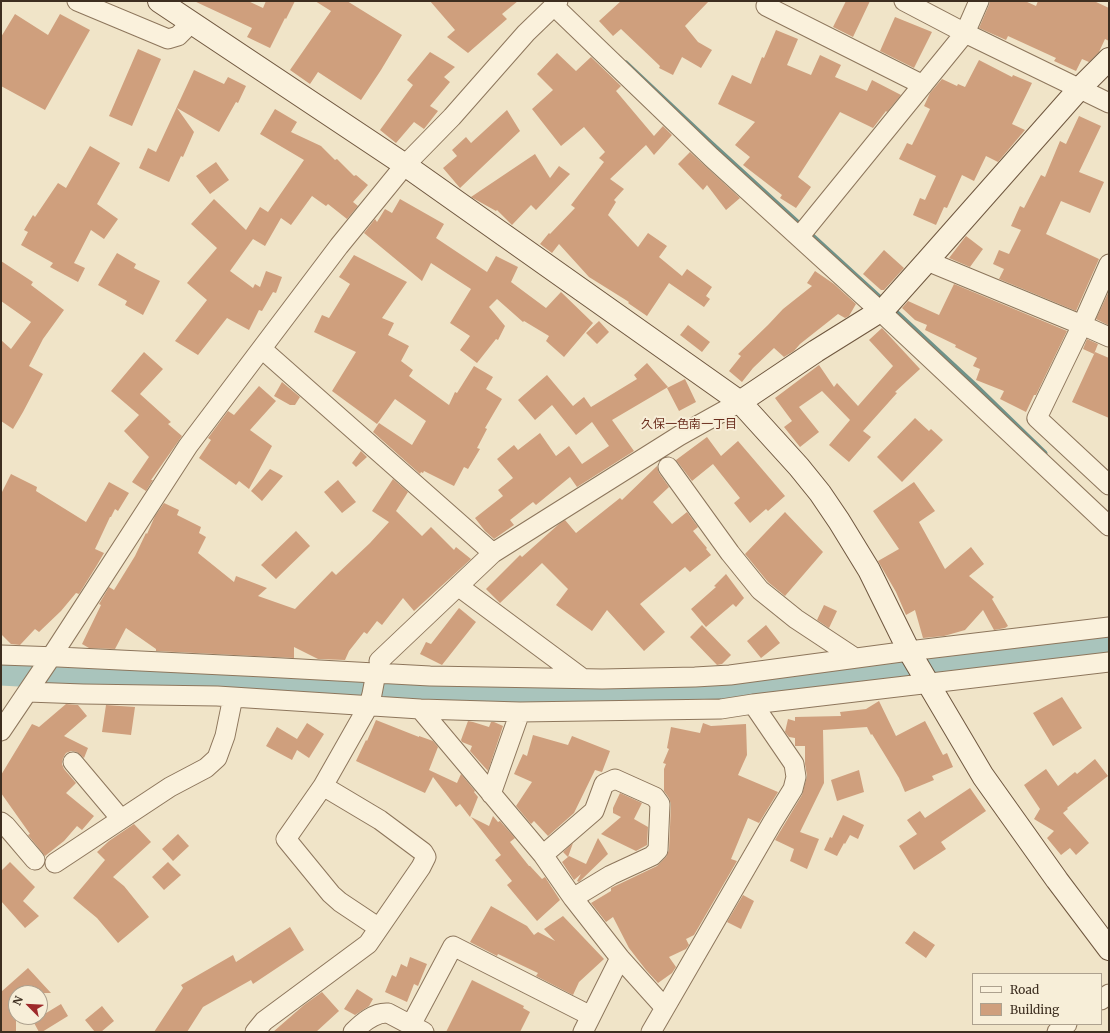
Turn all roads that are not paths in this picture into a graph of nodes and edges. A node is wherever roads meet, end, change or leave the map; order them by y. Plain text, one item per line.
1 (77, 1) edge
2 (159, 1) edge
3 (904, 1) edge
4 (979, 1) edge
5 (556, 4) edge
6 (766, 6) dead end
7 (191, 23) junction
8 (965, 33) junction
9 (1109, 59) edge
10 (923, 85) junction
11 (1079, 89) junction
12 (1109, 103) edge
13 (405, 165) junction
14 (799, 237) junction
15 (927, 262) junction
16 (1109, 264) edge
17 (880, 311) junction
18 (1082, 324) junction
19 (1109, 337) edge
20 (262, 349) junction
21 (740, 402) junction
22 (668, 467) dead end
23 (1109, 485) edge
24 (1109, 526) edge
25 (493, 553) junction
26 (458, 586) junction
27 (1109, 627) edge
28 (910, 651) junction
29 (1, 656) edge
30 (51, 657) junction
31 (854, 658) junction
32 (1109, 662) edge
33 (378, 667) junction
34 (582, 678) junction
35 (928, 683) junction
36 (31, 688) junction
37 (233, 697) junction
38 (371, 699) junction
39 (753, 704) junction
40 (420, 709) junction
41 (520, 712) junction
42 (1, 731) edge
43 (73, 762) dead end
44 (323, 786) junction
45 (491, 794) junction
46 (121, 819) junction
47 (1, 822) edge
48 (543, 855) junction
49 (35, 860) dead end
50 (55, 863) dead end
51 (573, 898) junction
52 (379, 928) junction
53 (1106, 938) edge
54 (620, 958) junction
55 (665, 1008) junction
56 (587, 1024) edge
57 (1066, 1025) edge
58 (264, 1028) edge
59 (418, 1028) edge
60 (353, 1032) edge
61 (651, 1032) edge
62 (1057, 1032) edge

1 - 7 street
2 - 7 street
3 - 8 street
4 - 8 street
5 - 13 street
5 - 14 street
6 - 10 street
7 - 13 street
8 - 10 street
8 - 11 street
9 - 11 street
10 - 14 street
11 - 12 street
11 - 15 street
13 - 20 street
13 - 21 street
14 - 17 street
15 - 17 street
15 - 18 street
16 - 18 street
17 - 21 street
17 - 24 street
18 - 19 street
18 - 23 street
20 - 25 street
20 - 30 street
21 - 25 street
21 - 28 street
22 - 31 street
25 - 26 street
26 - 33 street
26 - 34 street
27 - 28 street
28 - 31 street
28 - 35 street
29 - 30 street
30 - 33 street
30 - 36 street
31 - 34 street
32 - 35 street
33 - 34 street
33 - 38 street
35 - 39 street
35 - 53 street
36 - 37 street
36 - 42 street
37 - 38 street
37 - 46 street
38 - 40 street
38 - 44 street
39 - 41 street
39 - 55 street
40 - 41 street
40 - 45 street
41 - 45 street
43 - 46 street
44 - 52 street
44 - 52 street
45 - 48 street
46 - 50 street
47 - 49 street
48 - 51 street
48 - 51 street
51 - 54 street
52 - 58 street
54 - 55 street
54 - 56 street
55 - 61 street
56 - 59 street
57 - 62 street
59 - 60 street

